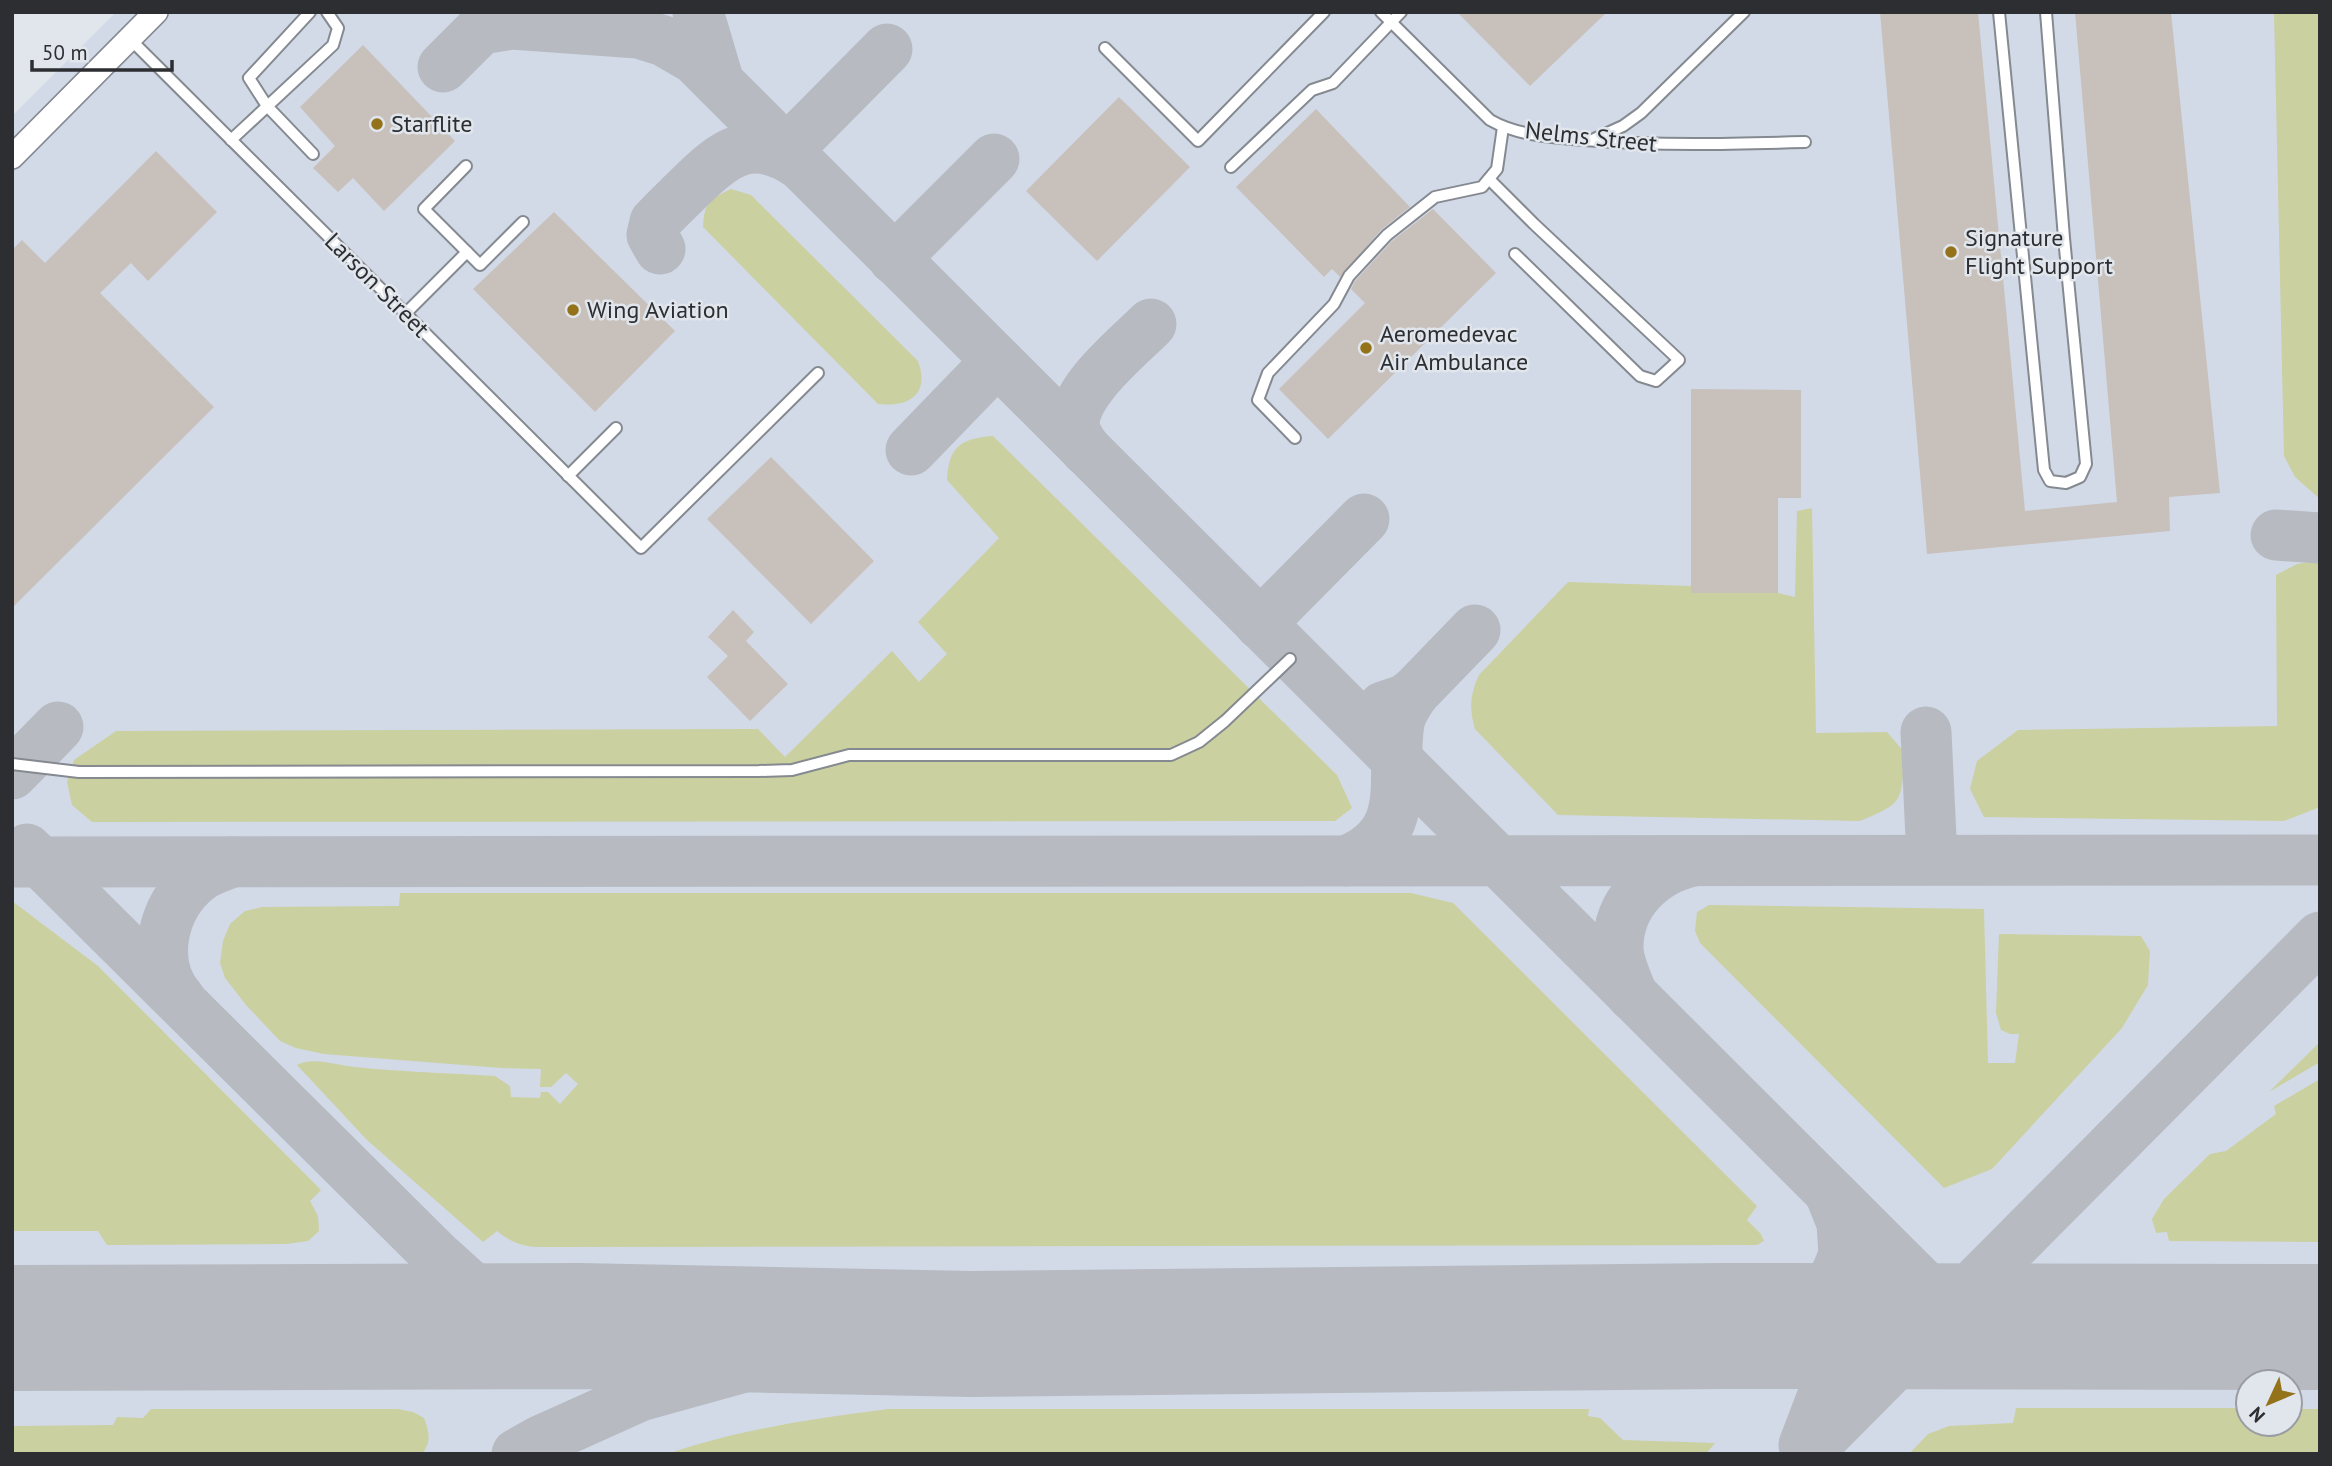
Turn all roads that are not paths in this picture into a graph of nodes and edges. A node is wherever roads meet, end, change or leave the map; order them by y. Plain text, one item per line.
1 (156, 12) edge
2 (310, 12) edge
3 (327, 12) edge
4 (1324, 12) edge
5 (1381, 12) edge
6 (1401, 12) edge
7 (1744, 12) edge
8 (1999, 12) edge
9 (2046, 12) edge
10 (1391, 22) junction
11 (130, 38) junction
12 (1105, 48) dead end
13 (267, 106) junction
14 (1503, 127) junction
15 (231, 140) junction
16 (1591, 140) junction
17 (1805, 142) dead end
18 (313, 154) dead end
19 (12, 157) edge
20 (466, 166) dead end
21 (1231, 167) dead end
22 (1489, 178) junction
23 (523, 222) dead end
24 (467, 252) junction
25 (1515, 254) dead end
26 (405, 314) junction
27 (818, 373) dead end
28 (616, 428) dead end
29 (1295, 438) dead end
30 (568, 475) junction
31 (1290, 659) dead end
32 (12, 764) edge

1 - 11 street
2 - 13 lane
3 - 13 lane
4 - 12 lane
5 - 10 lane, Nelms Street
6 - 10 lane
7 - 16 lane
8 - 9 lane
10 - 14 lane, Nelms Street
10 - 21 lane
11 - 15 lane, Larson Street
11 - 19 street
13 - 15 lane
13 - 18 lane
14 - 16 lane, Nelms Street
14 - 22 lane
15 - 26 lane, Larson Street
16 - 17 lane, Nelms Street
20 - 24 lane
22 - 25 lane
22 - 29 lane
23 - 24 lane
24 - 26 lane
26 - 30 lane, Larson Street
27 - 30 lane, Larson Street
28 - 30 lane
31 - 32 lane

